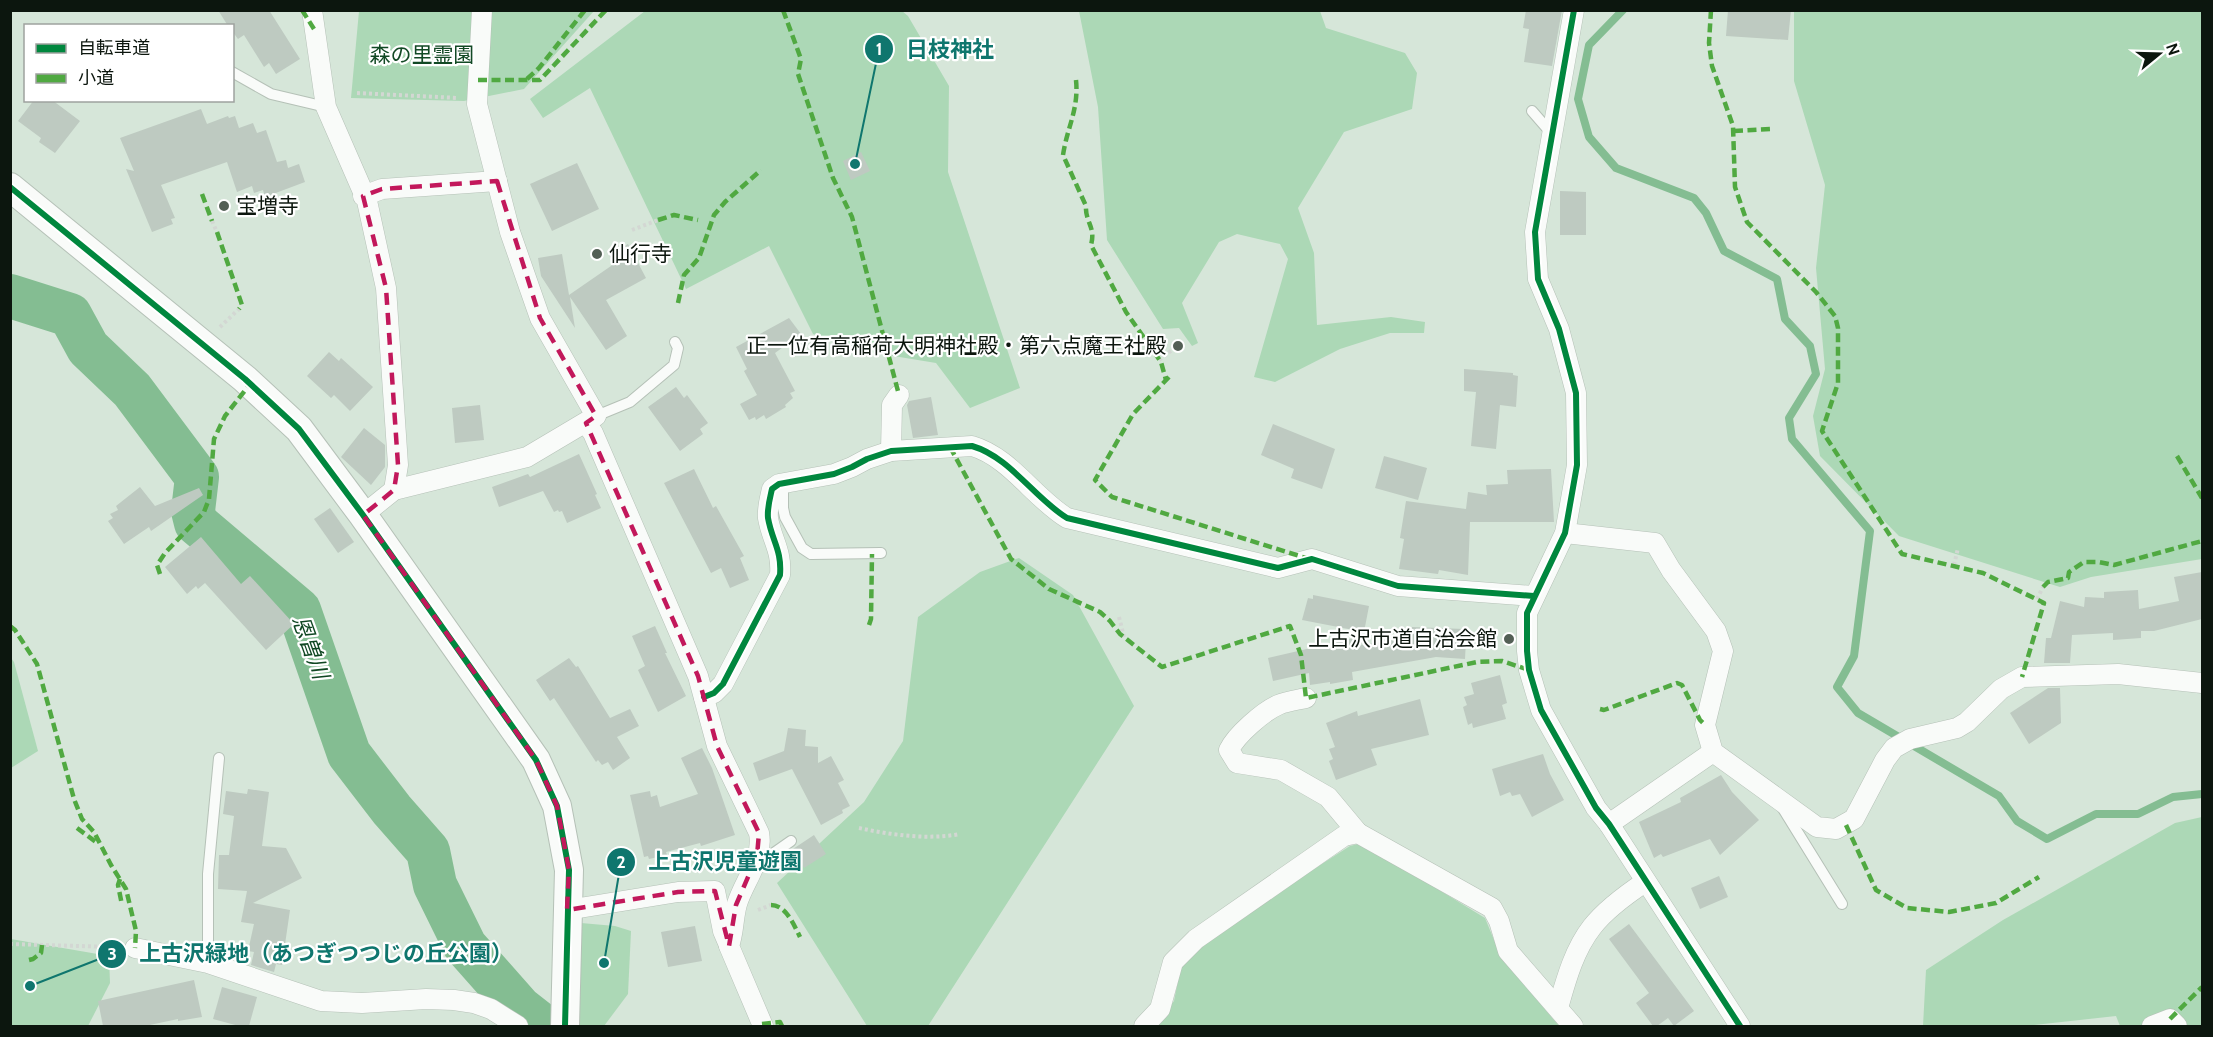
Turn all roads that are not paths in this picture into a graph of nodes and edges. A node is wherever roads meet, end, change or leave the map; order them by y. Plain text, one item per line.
1 (312, 10) edge
2 (482, 10) edge
3 (1574, 10) edge
4 (234, 73) edge
5 (326, 107) junction
6 (1532, 111) dead end
7 (1552, 134) junction
8 (497, 181) junction
9 (10, 187) edge
10 (363, 196) junction
11 (675, 342) dead end
12 (899, 395) dead end
13 (591, 419) junction
14 (891, 451) junction
15 (780, 480) junction
16 (394, 490) junction
17 (363, 514) junction
18 (1565, 533) junction
19 (881, 553) dead end
20 (1534, 596) junction
21 (2202, 683) edge
22 (704, 697) junction
23 (1306, 698) dead end
24 (1713, 752) junction
25 (219, 758) dead end
26 (1776, 797) junction
27 (1609, 824) junction
28 (1358, 833) junction
29 (791, 841) dead end
30 (757, 856) junction
31 (1645, 882) junction
32 (1842, 904) dead end
33 (567, 910) junction
34 (729, 946) junction
35 (135, 948) road end
36 (208, 963) junction
37 (1558, 1008) junction
38 (518, 1026) edge
39 (565, 1026) edge
40 (763, 1026) edge
41 (1144, 1026) edge
42 (1573, 1026) edge
43 (1740, 1026) edge
44 (2152, 1026) edge
45 (2177, 1026) edge

1 - 5 street
2 - 8 street
3 - 7 street
4 - 5 lane
5 - 10 street
6 - 7 lane
7 - 18 street
8 - 10 street
8 - 13 street
9 - 17 street
10 - 16 street
11 - 13 lane
12 - 14 street
13 - 16 street
13 - 22 street
14 - 15 street
14 - 20 street
15 - 19 lane
15 - 22 street
16 - 17 street
17 - 33 street
18 - 20 street
18 - 24 street
20 - 27 street
21 - 26 street
22 - 30 street
23 - 28 street
24 - 26 street
24 - 27 street
25 - 36 lane
26 - 32 lane
27 - 31 street
28 - 37 street
28 - 41 street
29 - 30 lane
30 - 34 street
31 - 37 street
31 - 43 street
33 - 34 street
33 - 39 street
34 - 40 street
35 - 36 street
36 - 38 street
37 - 42 street
44 - 45 street

